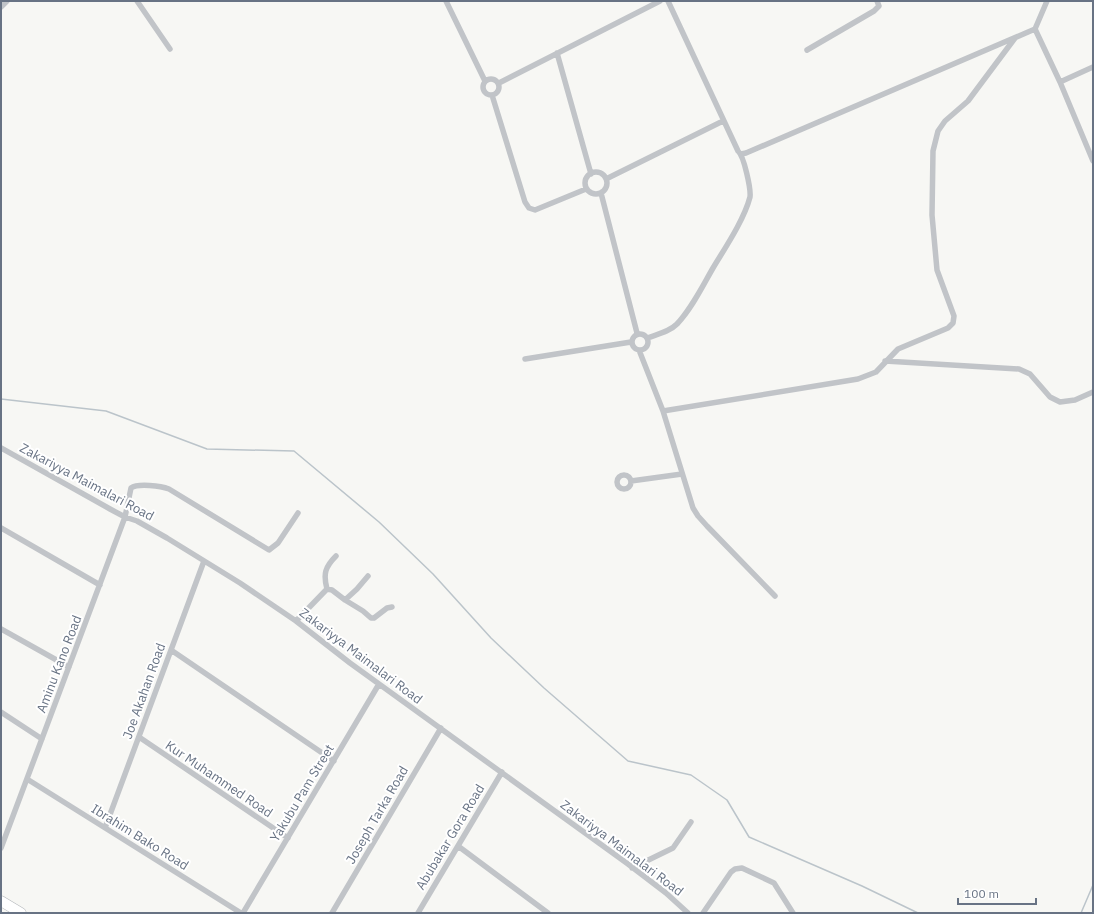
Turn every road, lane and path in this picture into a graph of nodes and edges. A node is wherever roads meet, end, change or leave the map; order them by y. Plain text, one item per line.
1 (137, 1) edge
2 (446, 1) edge
3 (660, 1) edge
4 (668, 1) edge
5 (878, 1) edge
6 (1047, 1) edge
7 (1035, 29) junction
8 (1015, 38) junction
9 (170, 49) dead end
10 (807, 50) dead end
11 (558, 53) junction
12 (1093, 67) edge
13 (485, 81) junction
14 (1060, 82) junction
15 (499, 83) junction
16 (492, 95) junction
17 (723, 121) junction
18 (741, 154) junction
19 (1093, 161) edge
20 (591, 174) junction
21 (606, 179) junction
22 (586, 189) junction
23 (601, 193) junction
24 (637, 333) junction
25 (647, 338) junction
26 (631, 342) junction
27 (639, 350) junction
28 (525, 359) dead end
29 (885, 361) junction
30 (1093, 392) edge
31 (663, 411) junction
32 (1, 448) edge
33 (682, 474) junction
34 (631, 481) dead end
35 (298, 513) dead end
36 (125, 517) junction
37 (1, 528) edge
38 (336, 556) dead end
39 (204, 561) junction
40 (368, 576) dead end
41 (100, 586) junction
42 (327, 588) junction
43 (775, 596) dead end
44 (345, 600) junction
45 (392, 607) dead end
46 (296, 621) junction
47 (1, 629) edge
48 (171, 650) junction
49 (69, 667) junction
50 (380, 684) junction
51 (1, 712) edge
52 (441, 728) junction
53 (139, 737) junction
54 (42, 739) junction
55 (334, 761) junction
56 (502, 772) junction
57 (27, 779) junction
58 (691, 822) dead end
59 (106, 828) junction
60 (288, 838) junction
61 (458, 846) junction
62 (1, 848) edge
63 (632, 868) junction
64 (1, 901) edge
65 (1, 909) edge
66 (8, 913) edge
67 (21, 913) edge
68 (242, 913) edge
69 (332, 913) edge
70 (418, 913) edge
71 (548, 913) edge
72 (688, 913) edge
73 (704, 913) edge
74 (793, 913) edge

1 - 9 street
2 - 13 street
3 - 11 street
4 - 17 street
5 - 10 street
6 - 7 street
7 - 8 street
7 - 14 street
8 - 18 street
8 - 29 street
11 - 15 street
11 - 20 street
12 - 14 street
13 - 15 street
13 - 16 street
14 - 19 street
15 - 16 street
16 - 22 street
17 - 18 street
17 - 21 street
18 - 25 street
20 - 21 street
20 - 22 street
21 - 23 street
22 - 23 street
23 - 24 street
24 - 25 street
24 - 26 street
25 - 27 street
26 - 27 street
26 - 28 street
27 - 31 street
29 - 30 street
29 - 31 street
31 - 33 street
32 - 36 street, Zakariyya Maimalari Road
33 - 34 street
33 - 43 street
35 - 36 street, Aminu Kano Road
36 - 39 street, Zakariyya Maimalari Road
36 - 41 street, Aminu Kano Road
37 - 41 street
38 - 42 street
39 - 46 street, Zakariyya Maimalari Road
39 - 48 street, Joe Akahan Road
40 - 44 street
41 - 49 street, Aminu Kano Road
42 - 44 street
42 - 46 street
44 - 45 street
46 - 50 street, Zakariyya Maimalari Road
47 - 49 street
48 - 53 street, Joe Akahan Road
48 - 55 street
49 - 54 street, Aminu Kano Road
50 - 52 street, Zakariyya Maimalari Road
50 - 55 street, Yakubu Pam Street
51 - 54 street
52 - 56 street, Zakariyya Maimalari Road
52 - 69 street, Joseph Tarka Road
53 - 59 street, Joe Akahan Road
53 - 60 street, Kur Muhammed Road
54 - 57 street, Aminu Kano Road
55 - 60 street, Yakubu Pam Street
56 - 61 street, Abubakar Gora Road
56 - 63 street, Zakariyya Maimalari Road
57 - 59 street, Ibrahim Bako Road
57 - 62 street, Aminu Kano Road
58 - 63 street
59 - 68 street, Ibrahim Bako Road
60 - 68 street, Yakubu Pam Street
61 - 70 street, Abubakar Gora Road
61 - 71 street
63 - 72 street, Zakariyya Maimalari Road
64 - 67 highway
65 - 66 highway
73 - 74 street

